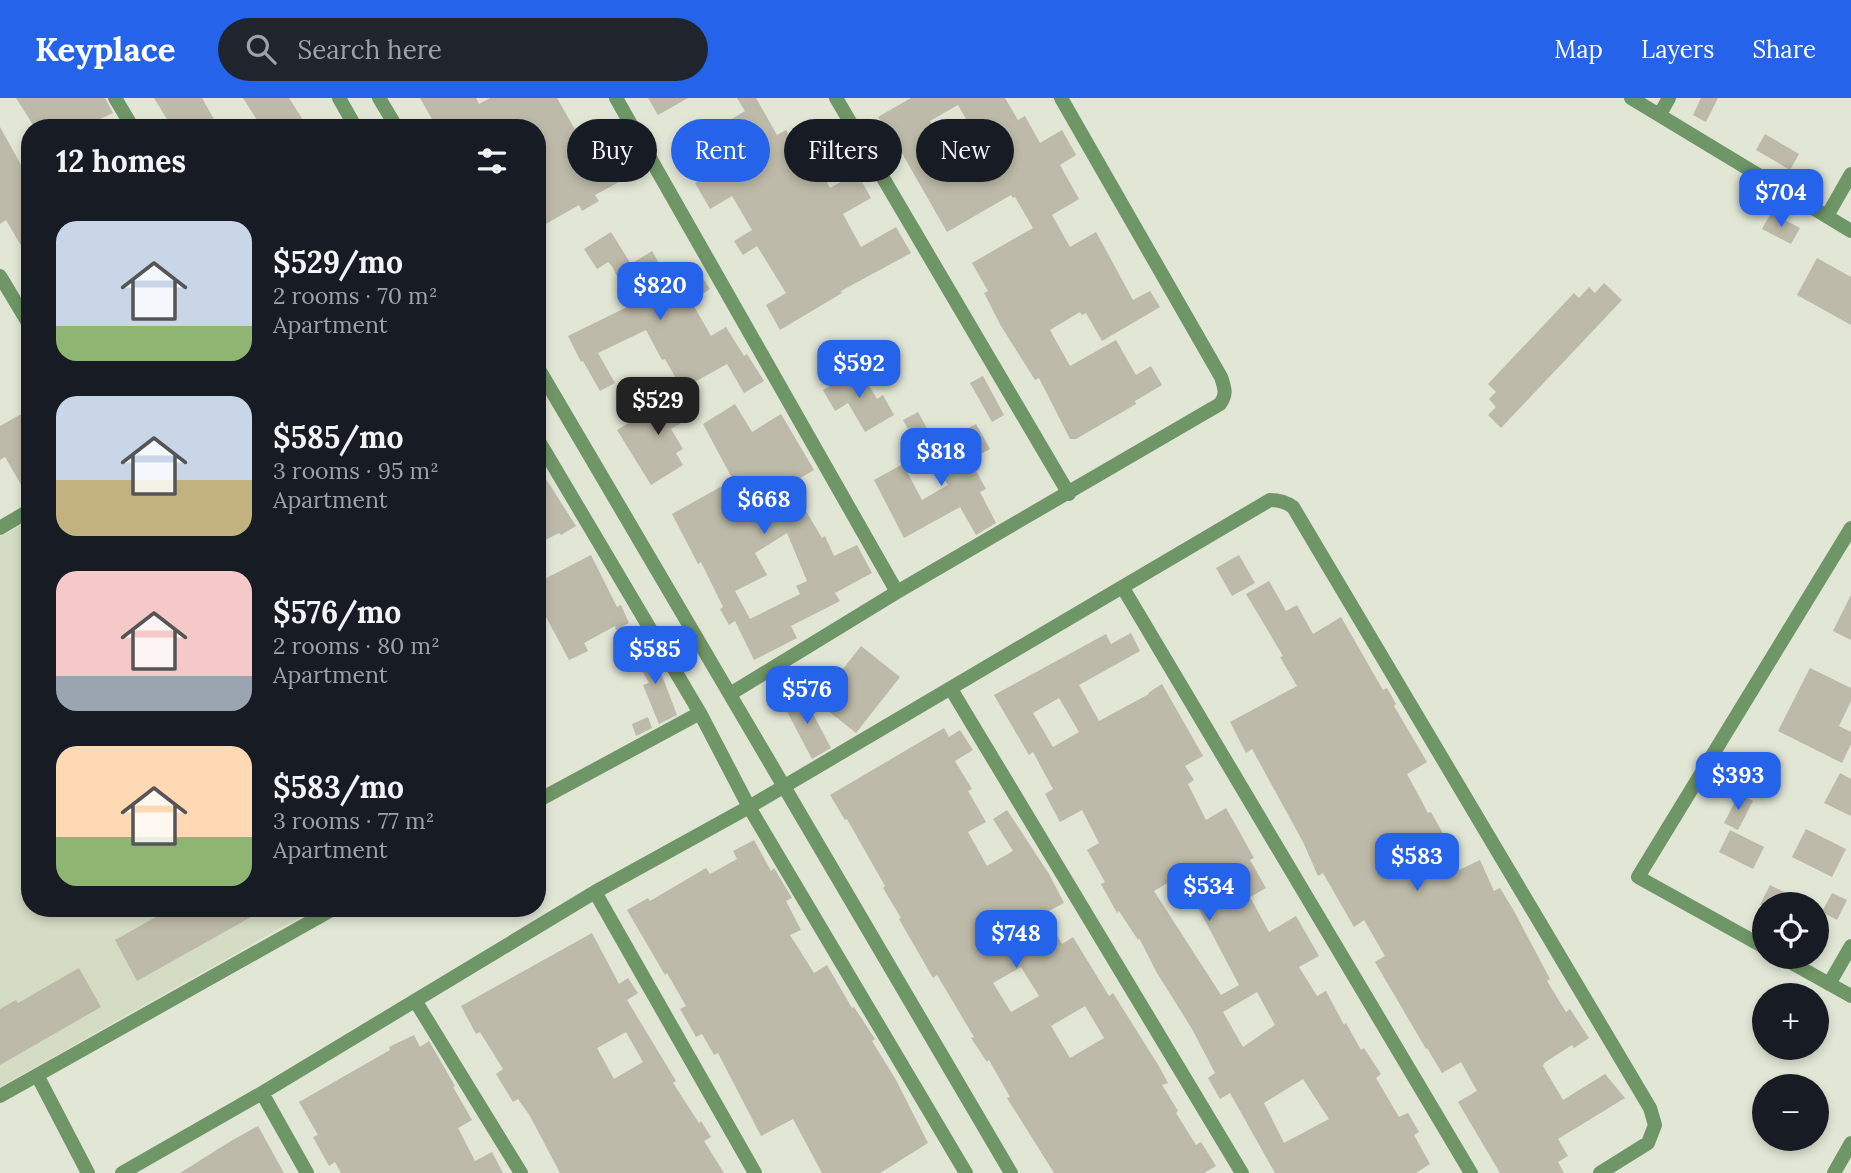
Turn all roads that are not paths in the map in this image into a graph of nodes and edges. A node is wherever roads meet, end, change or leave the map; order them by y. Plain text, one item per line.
1 (115, 98) edge
2 (339, 98) edge
3 (379, 98) edge
4 (616, 98) edge
5 (836, 98) edge
6 (1061, 98) edge
7 (1631, 98) edge
8 (1670, 98) edge
9 (1660, 114) junction
10 (128, 119) edge
11 (351, 119) edge
12 (392, 119) edge
13 (1851, 174) edge
14 (1827, 216) junction
15 (1851, 231) edge
16 (0, 276) edge
17 (21, 311) edge
18 (546, 381) edge
19 (546, 453) edge
20 (1069, 494) junction
21 (21, 515) edge
22 (0, 528) edge
23 (1851, 528) edge
24 (1123, 589) junction
25 (897, 592) junction
26 (951, 689) junction
27 (730, 694) junction
28 (700, 713) junction
29 (785, 786) junction
30 (546, 796) edge
31 (749, 807) junction
32 (595, 892) junction
33 (319, 917) edge
34 (1752, 940) edge
35 (1851, 946) edge
36 (1803, 969) edge
37 (1827, 983) edge
38 (1829, 984) joint
39 (1851, 996) edge
40 (416, 1002) junction
41 (37, 1075) junction
42 (262, 1094) junction
43 (0, 1096) edge
44 (1851, 1143) edge
45 (88, 1173) edge
46 (122, 1173) edge
47 (307, 1173) edge
48 (521, 1173) edge
49 (755, 1173) edge
50 (966, 1173) edge
51 (1011, 1173) edge
52 (1242, 1173) edge
53 (1471, 1173) edge
54 (1600, 1173) edge
55 (1834, 1173) edge

1 - 10 street
2 - 11 street
3 - 12 street
4 - 25 street
5 - 20 street
6 - 20 street
7 - 9 street
8 - 9 street
9 - 14 street
13 - 14 street
14 - 15 street
16 - 17 street
18 - 27 street
19 - 28 street
20 - 25 street
21 - 22 street
23 - 34 street
24 - 26 street
24 - 53 street
24 - 54 street
25 - 27 street
26 - 29 street
26 - 52 street
27 - 29 street
28 - 30 street
28 - 31 street
29 - 31 street
29 - 51 street
31 - 32 street
31 - 50 street
32 - 40 street
32 - 49 street
33 - 41 street
35 - 38 street
36 - 37 street
38 - 39 street
40 - 42 street
40 - 48 street
41 - 43 street
41 - 45 street
42 - 46 street
42 - 47 street
44 - 55 street

